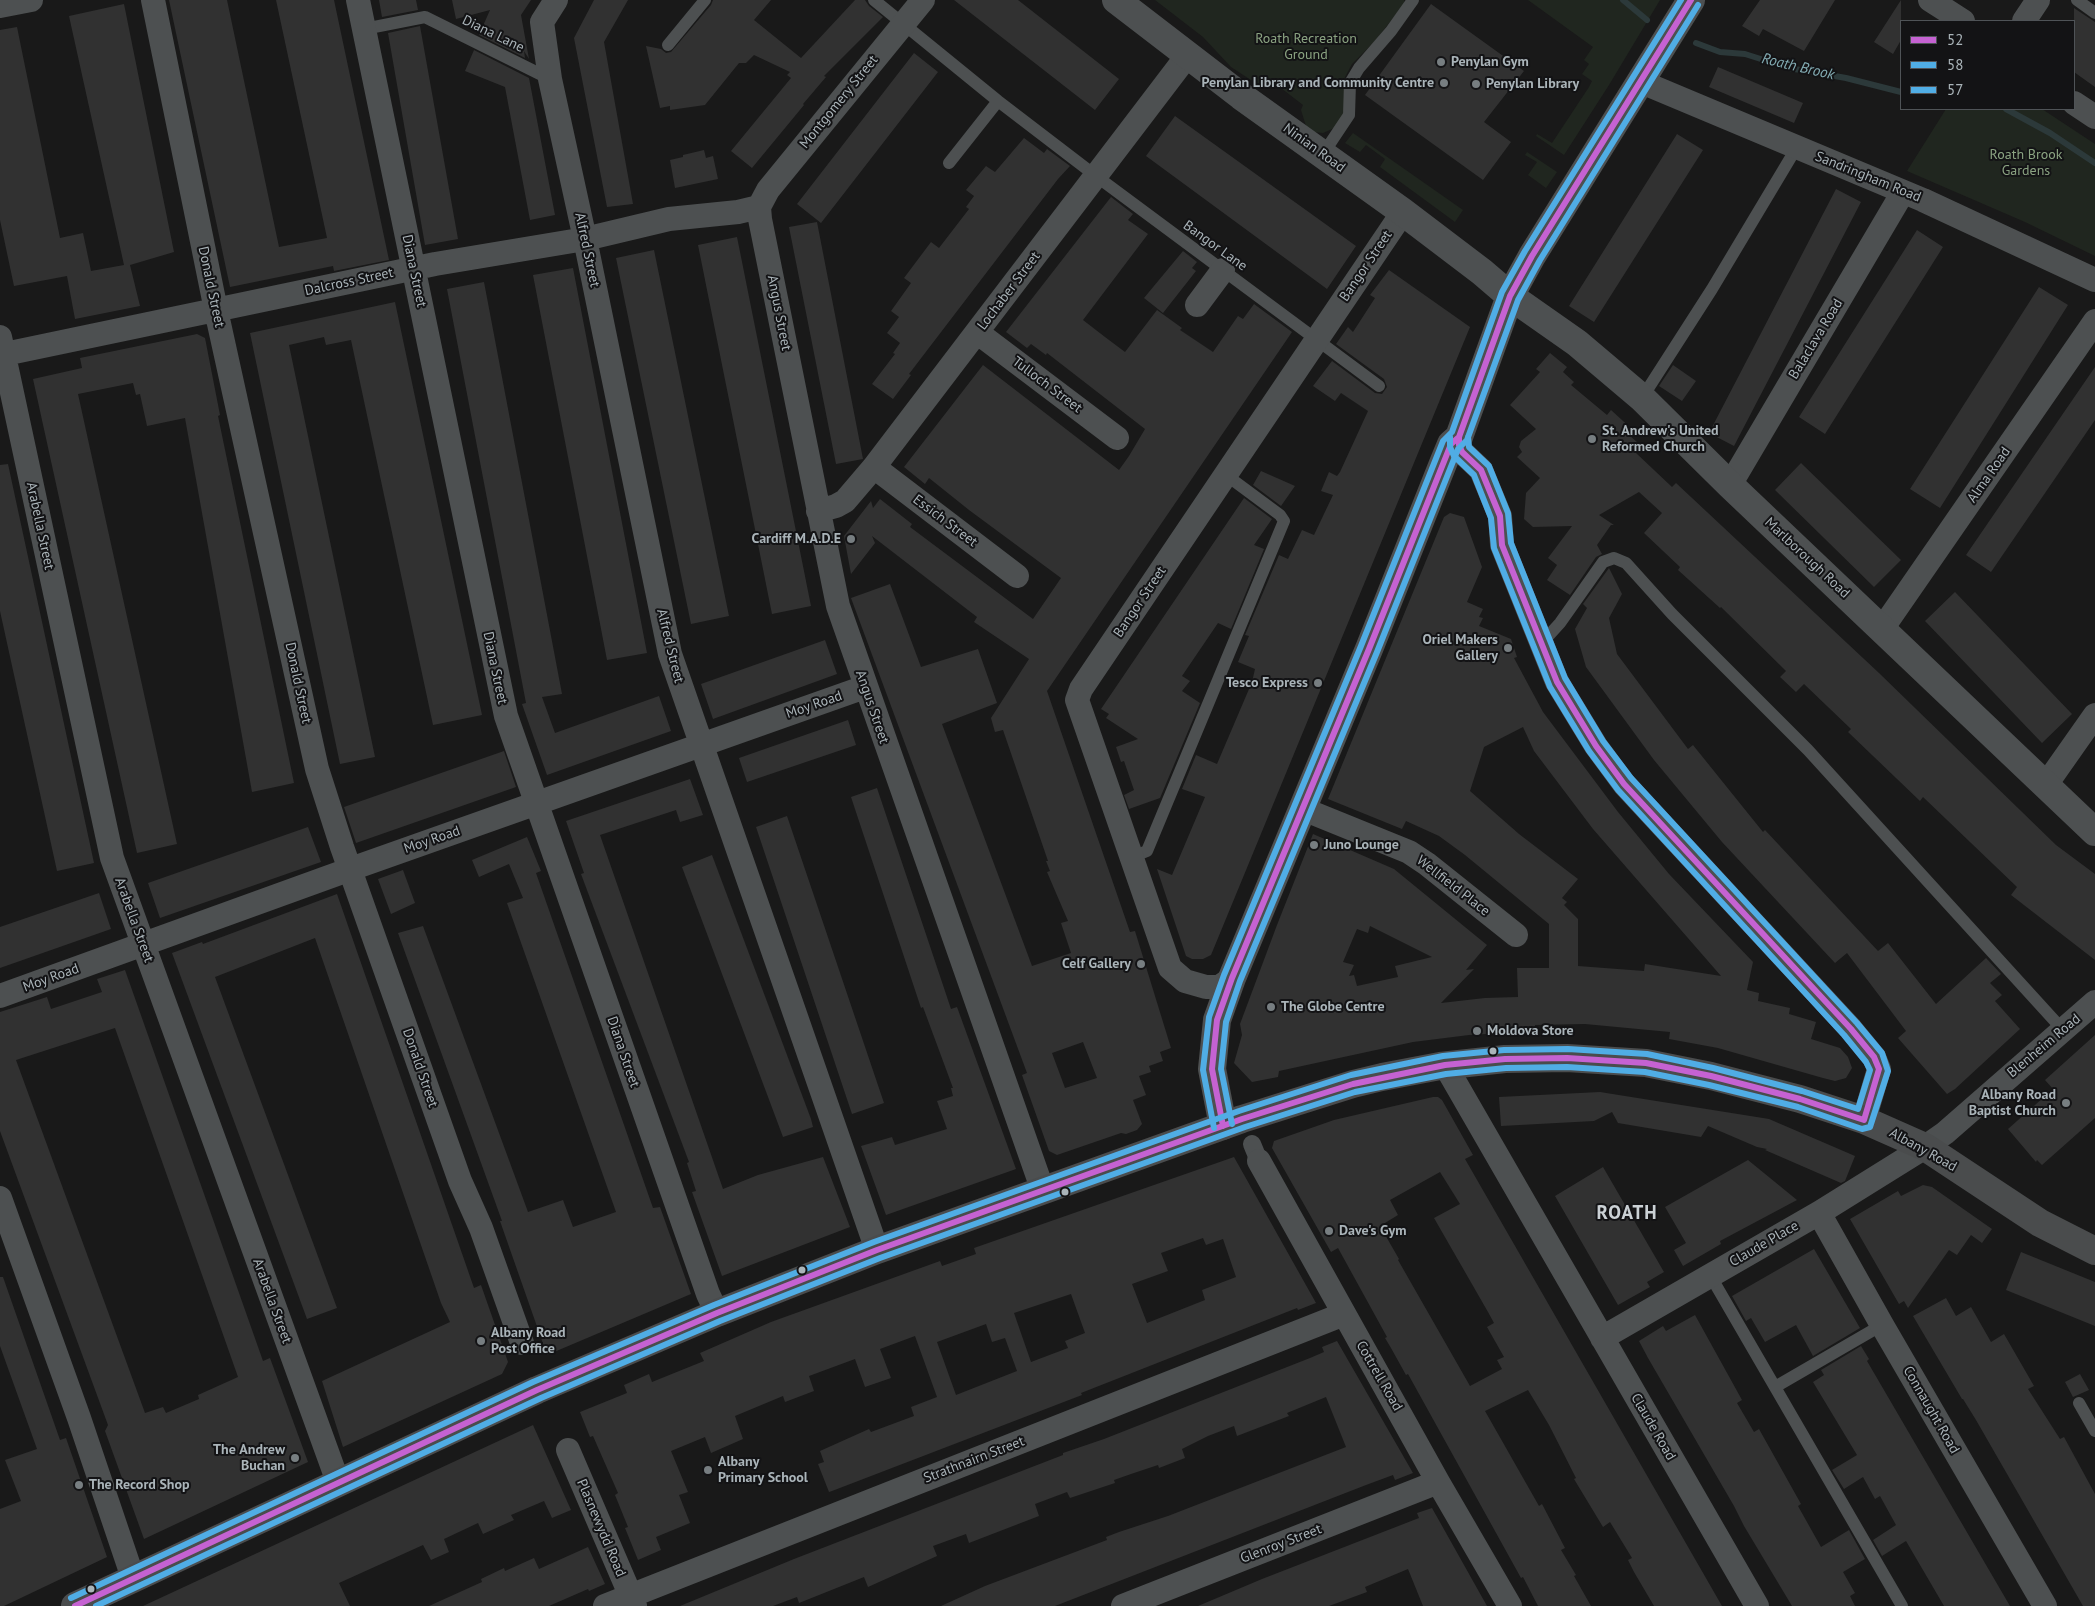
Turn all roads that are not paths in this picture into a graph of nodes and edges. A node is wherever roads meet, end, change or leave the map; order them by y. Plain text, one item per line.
1 (31, 0) edge
2 (152, 0) edge
3 (358, 0) edge
4 (556, 0) edge
5 (705, 0) edge
6 (874, 0) edge
7 (924, 0) edge
8 (1116, 0) edge
9 (1413, 0) edge
10 (1691, 0) edge
11 (1930, 0) edge
12 (2038, 0) edge
13 (2077, 0) edge
14 (0, 6) edge
15 (2095, 13) edge
16 (1961, 20) edge
17 (2025, 20) edge
18 (904, 24) junction
19 (364, 29) junction
20 (668, 45) dead end
21 (1187, 56) junction
22 (550, 79) junction
23 (1639, 81) junction
24 (998, 101) junction
25 (2075, 104) edge
26 (2095, 117) edge
27 (1796, 147) junction
28 (1323, 154) junction
29 (949, 163) dead end
30 (1096, 176) junction
31 (1903, 192) junction
32 (759, 207) junction
33 (1403, 212) junction
34 (585, 239) junction
35 (414, 268) junction
36 (1222, 270) junction
37 (2095, 280) edge
38 (1510, 296) junction
39 (1197, 304) dead end
40 (216, 310) junction
41 (2095, 321) edge
42 (978, 332) junction
43 (1316, 339) junction
44 (1, 349) edge
45 (1379, 386) dead end
46 (1642, 398) junction
47 (1459, 437) junction
48 (1117, 438) dead end
49 (874, 467) junction
50 (1226, 475) junction
51 (1730, 485) junction
52 (818, 511) junction
53 (1017, 576) dead end
54 (1882, 629) junction
55 (1541, 644) junction
56 (865, 687) junction
57 (2095, 715) edge
58 (701, 745) junction
59 (2045, 786) junction
60 (536, 804) junction
61 (1303, 809) junction
62 (2095, 832) edge
63 (1132, 857) junction
64 (351, 869) junction
65 (1516, 935) dead end
66 (143, 944) junction
67 (1232, 978) junction
68 (0, 996) edge
69 (2095, 1002) edge
70 (2063, 1030) junction
71 (1445, 1065) junction
72 (1864, 1120) junction
73 (1223, 1126) junction
74 (1925, 1147) junction
75 (1255, 1153) dead end
76 (1043, 1191) junction
77 (0, 1198) edge
78 (1819, 1213) junction
79 (877, 1250) junction
80 (2095, 1251) edge
81 (1710, 1275) junction
82 (717, 1312) junction
83 (1344, 1314) junction
84 (1882, 1324) junction
85 (1602, 1338) junction
86 (522, 1343) dead end
87 (1775, 1388) junction
88 (2079, 1404) dead end
89 (2095, 1431) edge
90 (568, 1450) dead end
91 (338, 1482) junction
92 (1438, 1482) junction
93 (133, 1578) junction
94 (632, 1601) edge
95 (74, 1606) edge
96 (605, 1606) edge
97 (1122, 1606) edge
98 (1510, 1606) edge
99 (1757, 1606) edge
100 (1902, 1606) edge
101 (2045, 1606) edge

1 - 14 street
2 - 40 street, Donald Street
3 - 19 street, Diana Street
4 - 22 street, Alfred Street
5 - 20 lane
6 - 18 lane, Bangor Lane
7 - 18 street, Montgomery Street
8 - 21 street, Ninian Road
9 - 28 lane
10 - 23 street
11 - 16 street
12 - 17 street
13 - 15 lane
18 - 24 lane, Bangor Lane
18 - 32 street, Montgomery Street
19 - 22 lane, Diana Lane
19 - 35 street, Diana Street
21 - 28 street, Ninian Road
21 - 30 street, Lochaber Street
22 - 34 street, Alfred Street
23 - 27 street, Sandringham Road
23 - 38 street
24 - 29 lane
24 - 30 lane, Bangor Lane
25 - 26 street
27 - 31 street, Sandringham Road
27 - 46 lane
28 - 33 street, Ninian Road
30 - 36 lane, Bangor Lane
30 - 42 street, Lochaber Street
31 - 37 street, Sandringham Road
31 - 51 street, Balaclava Road
32 - 34 street, Dalcross Street
32 - 52 street, Angus Street
33 - 38 street, Ninian Road
33 - 43 street, Bangor Street
34 - 35 street, Dalcross Street
34 - 58 street, Alfred Street
35 - 40 street, Dalcross Street
35 - 60 street, Diana Street
36 - 39 street
36 - 43 lane, Bangor Lane
38 - 46 street, Marlborough Road
38 - 47 street
40 - 44 street, Dalcross Street
40 - 64 street, Donald Street
41 - 54 street, Alma Road
42 - 48 street, Tulloch Street
42 - 49 street, Lochaber Street
43 - 45 lane, Bangor Lane
43 - 50 street, Bangor Street
44 - 66 street, Arabella Street
46 - 51 street, Marlborough Road
47 - 55 street
47 - 61 street
49 - 52 street, Lochaber Street
49 - 53 street, Essich Street
50 - 63 street, Bangor Street
50 - 63 lane
51 - 54 street, Marlborough Road
52 - 56 street, Angus Street
54 - 59 street, Marlborough Road
55 - 70 lane
55 - 72 street
56 - 58 street, Moy Road
56 - 76 street, Angus Street
57 - 59 street
58 - 60 street, Moy Road
58 - 79 street, Alfred Street
59 - 62 street, Marlborough Road
60 - 64 street, Moy Road
60 - 82 street, Diana Street
61 - 65 street, Wellfield Place
61 - 67 street
63 - 67 street, Bangor Street
64 - 66 street, Moy Road
64 - 86 street, Donald Street
66 - 68 street, Moy Road
66 - 91 street, Arabella Street
67 - 73 street
69 - 70 street, Blenheim Road
70 - 74 street, Blenheim Road
71 - 72 main road, Albany Road
71 - 73 main road, Albany Road
71 - 85 street, Claude Road
72 - 74 main road, Albany Road
73 - 76 main road, Albany Road
74 - 78 street, Claude Place
74 - 80 main road, Albany Road
75 - 83 street, Cottrell Road
76 - 79 main road, Albany Road
77 - 93 street
78 - 81 street, Claude Place
78 - 84 street, Connaught Road
79 - 82 main road, Albany Road
81 - 85 street, Claude Place
81 - 87 lane
82 - 91 main road, Albany Road
83 - 92 street, Cottrell Road
83 - 94 street, Strathnairn Street
84 - 87 lane
84 - 101 street, Connaught Road
85 - 99 street, Claude Road
87 - 100 lane
88 - 89 lane
90 - 94 street, Plasnewydd Road
91 - 93 main road, Albany Road
92 - 97 street, Glenroy Street
92 - 98 street, Cottrell Road
93 - 95 main road, Albany Road
94 - 96 street, Strathnairn Street

